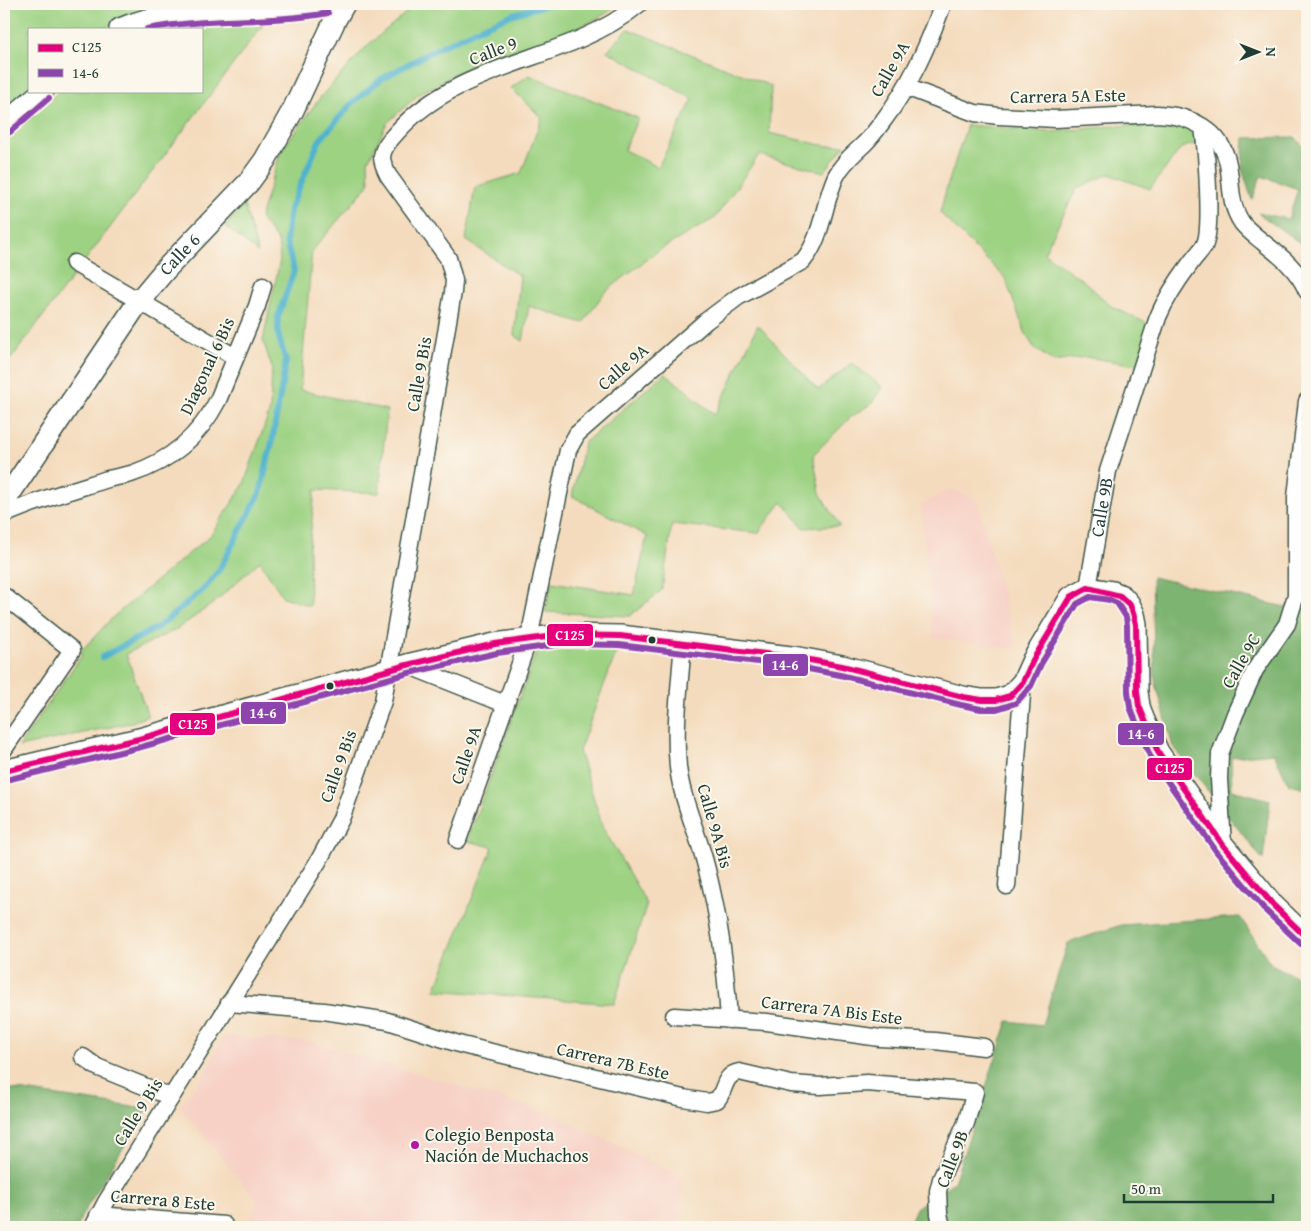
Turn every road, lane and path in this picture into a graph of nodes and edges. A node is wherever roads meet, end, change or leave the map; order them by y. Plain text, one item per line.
1 (326, 4) edge
2 (344, 4) edge
3 (638, 4) edge
4 (943, 4) edge
5 (122, 28) edge
6 (906, 88) junction
7 (42, 92) edge
8 (4, 125) edge
9 (1203, 126) junction
10 (448, 258) joint
11 (74, 263) dead end
12 (263, 286) dead end
13 (1307, 290) edge
14 (139, 301) junction
15 (236, 357) junction
16 (1307, 401) edge
17 (4, 502) edge
18 (4, 515) edge
19 (1088, 588) junction
20 (4, 596) edge
21 (529, 638) junction
22 (683, 642) junction
23 (397, 667) junction
24 (1024, 682) junction
25 (504, 704) junction
26 (4, 749) edge
27 (4, 771) edge
28 (458, 840) dead end
29 (1223, 845) junction
30 (1007, 886) dead end
31 (1307, 938) edge
32 (229, 1003) junction
33 (674, 1016) dead end
34 (729, 1020) junction
35 (984, 1047) dead end
36 (83, 1057) dead end
37 (975, 1092) joint
38 (171, 1097) junction
39 (96, 1221) edge
40 (224, 1225) dead end
41 (942, 1227) edge

1 - 5 street
2 - 14 street, Calle 6
3 - 10 street, Calle 9
4 - 6 street, Calle 9A
6 - 9 street, Carrera 5A Este
6 - 21 street, Calle 9A
7 - 8 street
9 - 13 street
9 - 19 street, Calle 9B
10 - 23 street, Calle 9 Bis
11 - 14 street
12 - 15 street, Diagonal 6 Bis
14 - 15 street
14 - 17 street, Calle 6
15 - 18 street, Diagonal 6 Bis
16 - 29 street, Calle 9C
19 - 24 street
19 - 29 street
20 - 26 street
21 - 22 street
21 - 23 street
21 - 25 street, Calle 9A
22 - 24 street
22 - 34 street, Calle 9A Bis
23 - 25 street
23 - 27 street
23 - 32 street, Calle 9 Bis
24 - 30 street
25 - 28 street, Calle 9A
29 - 31 street
32 - 37 street, Carrera 7B Este
32 - 38 street, Calle 9 Bis
33 - 34 street, Carrera 7A Bis Este
34 - 35 street, Carrera 7A Bis Este
36 - 38 street
37 - 41 street, Calle 9B
38 - 39 street, Calle 9 Bis
39 - 40 street, Carrera 8 Este

